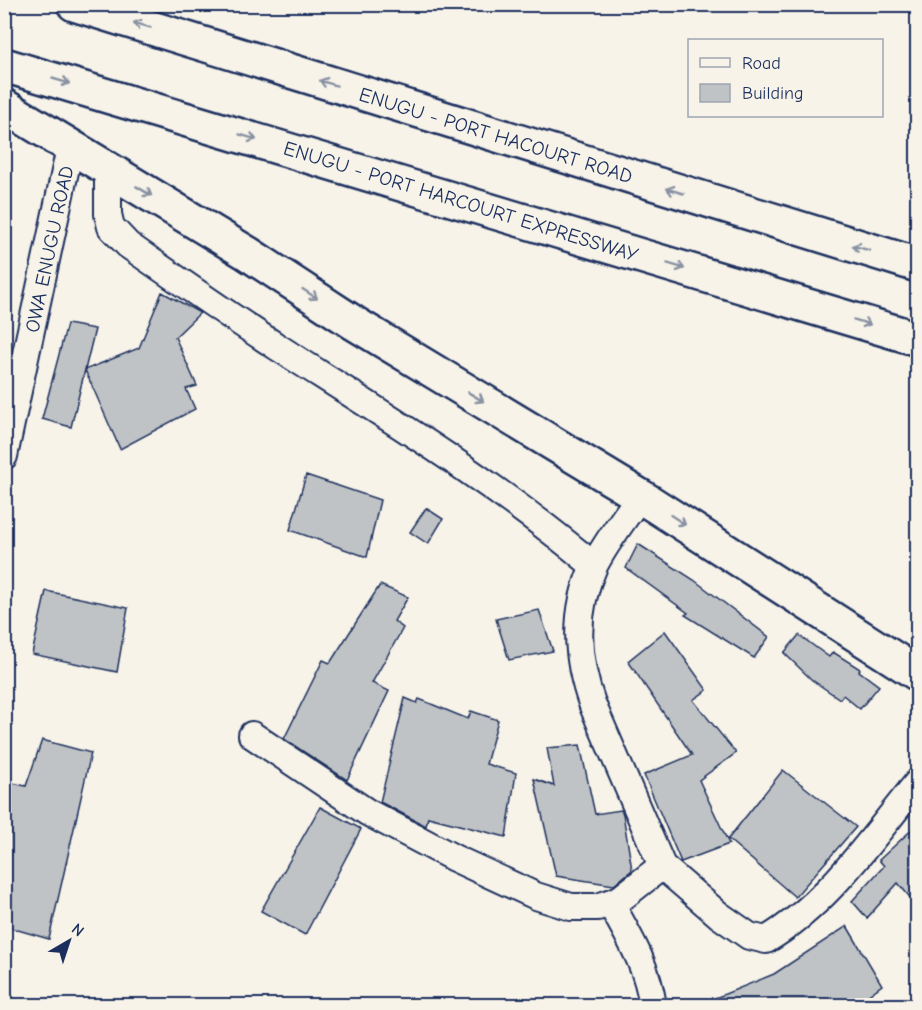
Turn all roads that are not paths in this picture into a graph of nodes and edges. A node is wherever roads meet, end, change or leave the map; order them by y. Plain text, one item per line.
1 (74, 4) edge
2 (4, 65) edge
3 (4, 106) edge
4 (4, 122) edge
5 (70, 148) junction
6 (108, 169) junction
7 (918, 264) edge
8 (918, 339) edge
9 (4, 456) edge
10 (640, 496) junction
11 (594, 566) junction
12 (918, 674) edge
13 (252, 735) dead end
14 (918, 782) edge
15 (662, 867) junction
16 (610, 904) junction
17 (653, 1005) edge

7 -> 1 highway, ENUGU - PORT HACOURT ROAD
2 -> 8 highway, ENUGU - PORT HARCOURT EXPRESSWAY
3 - 5 highway
4 - 5 street
5 - 6 highway
5 - 9 street, OWA ENUGU ROAD
6 -> 10 highway
6 - 11 street
10 - 11 street
10 -> 12 highway
11 - 15 street
13 - 16 street
14 - 15 street
15 - 16 street
16 - 17 street

